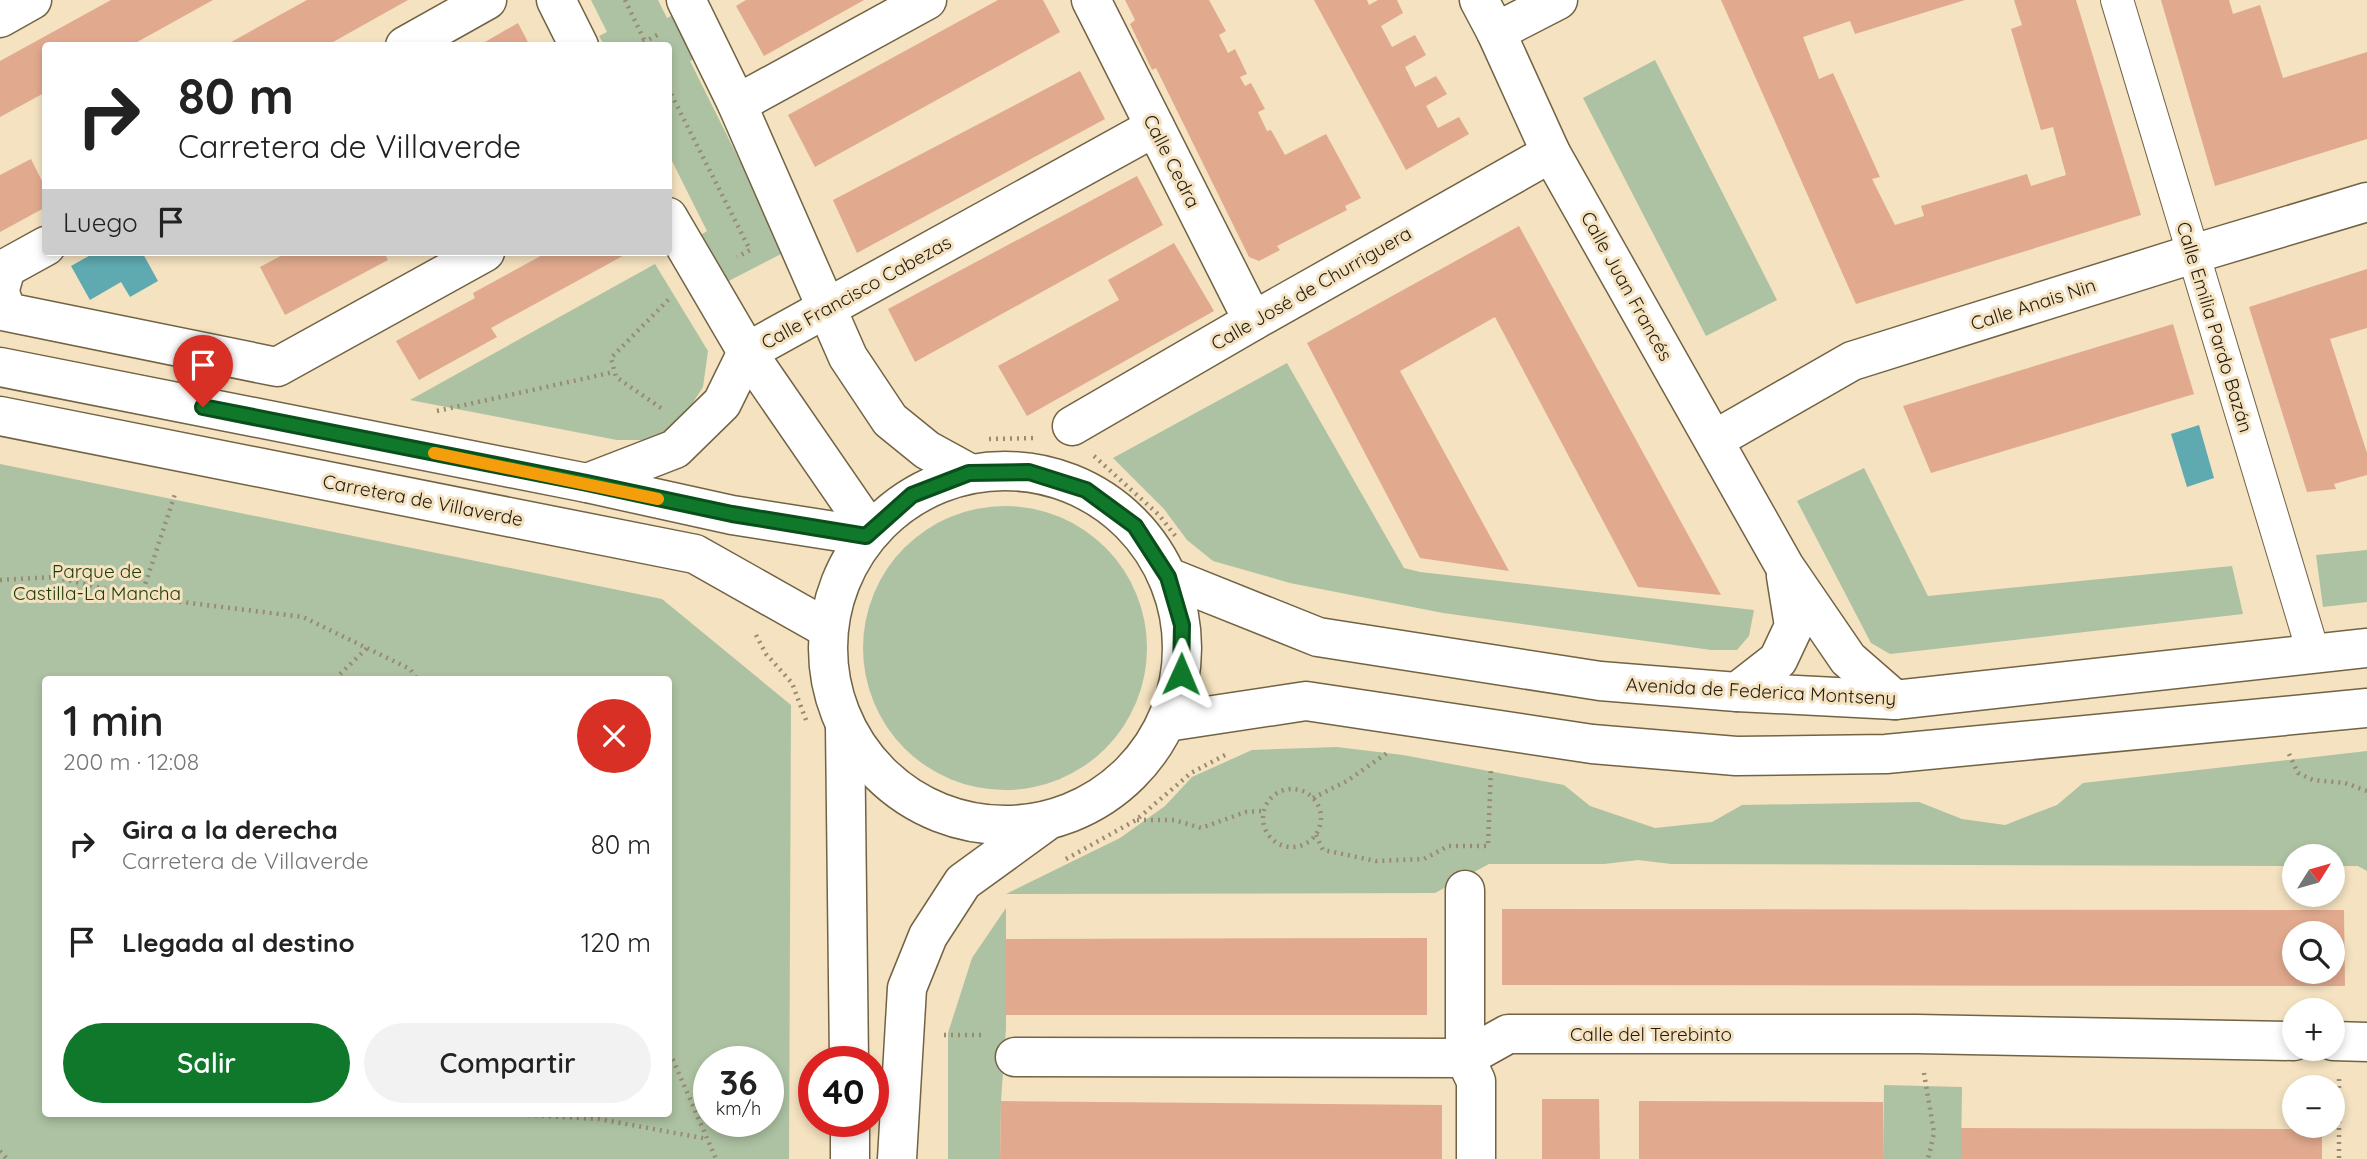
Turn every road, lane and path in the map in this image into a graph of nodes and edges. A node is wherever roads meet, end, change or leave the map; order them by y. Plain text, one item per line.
1 (32, 0) edge
2 (486, 0) edge
3 (556, 0) edge
4 (625, 0) edge
5 (686, 0) edge
6 (928, 0) edge
7 (1091, 0) edge
8 (1558, 0) edge
9 (2117, 0) edge
10 (1487, 16) edge
11 (0, 18) edge
12 (412, 42) edge
13 (577, 42) edge
14 (645, 42) edge
15 (737, 104) junction
16 (1155, 127) junction
17 (1551, 153) junction
18 (2367, 202) edge
19 (672, 224) edge
20 (42, 248) edge
21 (2193, 254) junction
22 (478, 256) edge
23 (0, 291) edge
24 (828, 307) junction
25 (1253, 321) junction
26 (747, 352) junction
27 (0, 367) edge
28 (614, 372) dead end
29 (424, 408) dead end
30 (437, 411) junction
31 (450, 414) dead end
32 (0, 416) edge
33 (1072, 426) junction
34 (984, 439) dead end
35 (1714, 440) junction
36 (969, 473) junction
37 (587, 483) junction
38 (868, 534) junction
39 (1175, 560) junction
40 (1785, 567) junction
41 (0, 580) edge
42 (752, 628) dead end
43 (828, 629) junction
44 (366, 648) junction
45 (2367, 648) edge
46 (2314, 655) junction
47 (338, 676) edge
48 (415, 676) edge
49 (1737, 692) junction
50 (1895, 700) junction
51 (2367, 708) edge
52 (806, 721) dead end
53 (1167, 722) junction
54 (845, 726) junction
55 (2289, 754) dead end
56 (1492, 760) dead end
57 (2367, 791) edge
58 (1263, 811) junction
59 (1136, 820) dead end
60 (1047, 821) junction
61 (1316, 835) junction
62 (1465, 891) dead end
63 (942, 1024) dead end
64 (1917, 1034) junction
65 (940, 1040) dead end
66 (2282, 1041) edge
67 (2367, 1042) edge
68 (849, 1046) edge
69 (2345, 1053) edge
70 (1015, 1057) dead end
71 (1465, 1058) junction
72 (2336, 1061) edge
73 (672, 1062) edge
74 (564, 1117) edge
75 (850, 1137) edge
76 (708, 1139) junction
77 (0, 1151) edge
78 (6, 1159) edge
79 (716, 1159) edge
80 (850, 1159) edge
81 (897, 1159) edge
82 (1476, 1159) edge
83 (1928, 1159) edge
84 (2339, 1159) edge

1 - 11 street
2 - 12 street
3 - 13 street
4 - 14 path
5 - 15 street
6 - 15 street
7 - 16 street, Calle Cedra
8 - 10 street
9 - 21 street, Calle Emilia Pardo Bazán
10 - 17 street, Calle Juan Francés
15 - 24 street
16 - 24 street, Calle Francisco Cabezas
16 - 25 street, Calle Cedra
17 - 25 street, Calle José de Churriguera
17 - 35 street, Calle Juan Francés
18 - 21 street, Calle Anais Nin
19 - 26 street
20 - 23 street
21 - 35 street, Calle Anais Nin
21 - 46 street, Calle Emilia Pardo Bazán
22 - 23 street
24 - 26 street, Calle Francisco Cabezas
24 - 36 street
25 - 33 street, Calle José de Churriguera
26 - 37 street, Calle Francisco Cabezas
26 - 38 street
27 - 37 street
28 - 30 path
29 - 30 path
30 - 31 path
32 - 43 street, Carretera de Villaverde
33 - 34 path
33 - 39 path
35 - 40 street, Calle Juan Francés
36 - 38 street
36 - 39 street
37 - 38 street
38 - 43 street
39 - 49 street, Avenida de Federica Montseny
39 - 53 street
40 - 49 street, Calle Juan Francés
40 - 50 street, Calle Juan Francés
41 - 44 path
42 - 52 path
43 - 54 street
44 - 47 path
44 - 48 path
45 - 46 street, Avenida de Federica Montseny
46 - 50 street, Avenida de Federica Montseny
49 - 50 street, Avenida de Federica Montseny
51 - 53 street
53 - 60 street
54 - 60 street
54 - 68 street
55 - 57 path
56 - 61 path
58 - 59 path
58 - 61 path
58 - 61 path
60 - 81 street
62 - 71 street
63 - 65 path
64 - 66 street, Calle del Terebinto
64 - 71 street, Calle del Terebinto
64 - 83 path
67 - 69 street
70 - 71 street, Calle del Terebinto
71 - 82 street
72 - 84 path
73 - 76 path
74 - 76 path
75 - 80 street
76 - 79 path
77 - 78 path

